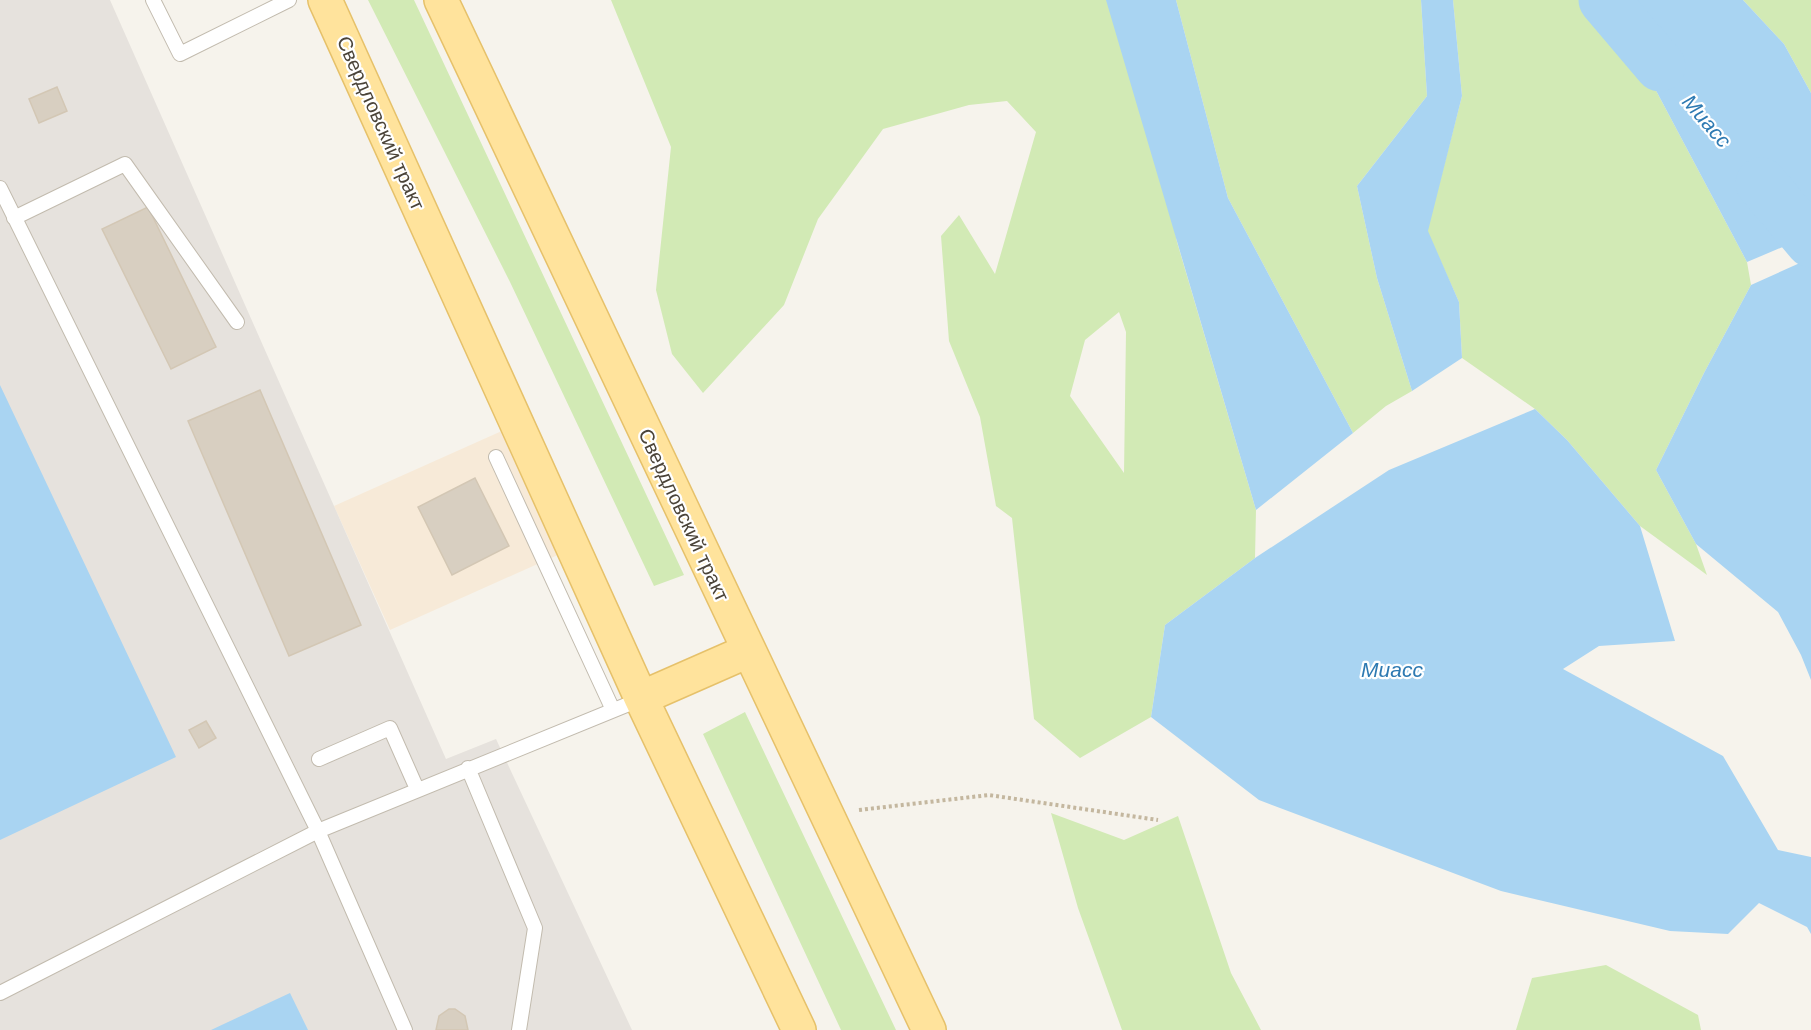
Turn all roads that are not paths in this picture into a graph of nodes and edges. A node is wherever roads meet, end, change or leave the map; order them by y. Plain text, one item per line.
1 (153, 0) edge
2 (289, 0) edge
3 (325, 0) edge
4 (441, 0) edge
5 (0, 188) edge
6 (15, 218) junction
7 (237, 322) dead end
8 (496, 457) dead end
9 (748, 651) junction
10 (627, 704) junction
11 (319, 759) dead end
12 (468, 768) junction
13 (417, 789) junction
14 (318, 831) junction
15 (0, 993) edge
16 (405, 1030) edge
17 (519, 1030) edge
18 (799, 1030) edge
19 (929, 1030) edge

1 - 2 lane
3 - 10 main road, Свердловский тракт
4 - 9 main road, Свердловский тракт
5 - 6 lane
6 - 7 lane
6 - 14 lane
8 - 10 lane
9 - 10 main road
9 - 19 main road, Свердловский тракт
10 - 12 lane
10 - 18 main road, Свердловский тракт
11 - 13 lane
12 - 13 lane
12 - 17 lane
13 - 14 lane
14 - 15 lane
14 - 16 lane

